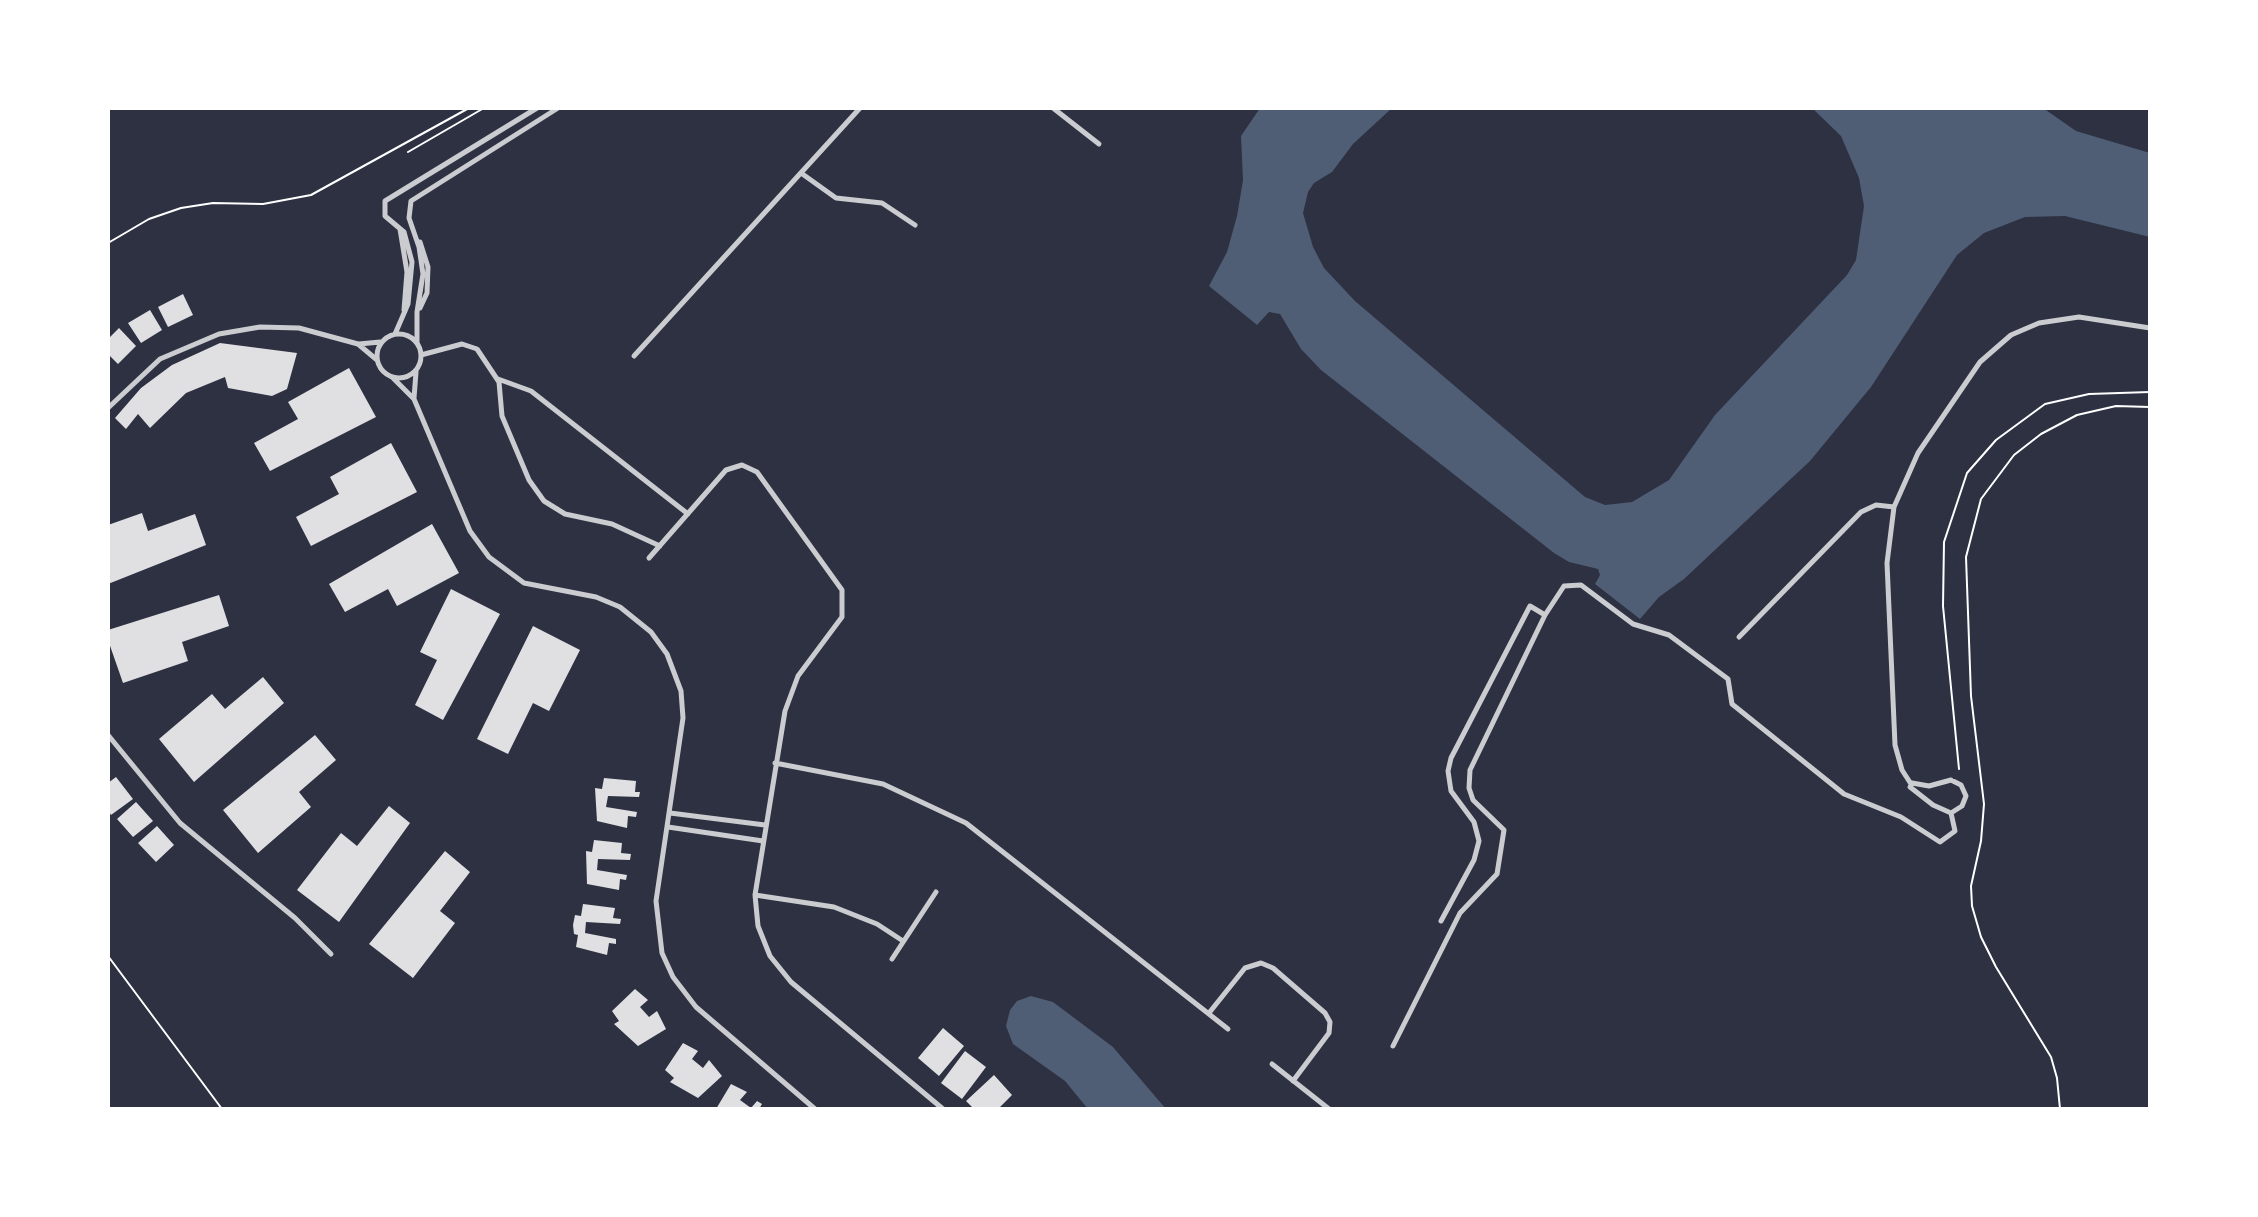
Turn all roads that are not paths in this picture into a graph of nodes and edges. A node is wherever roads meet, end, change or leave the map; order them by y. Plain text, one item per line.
1 (537, 108) edge
2 (558, 108) edge
3 (860, 108) edge
4 (1053, 108) edge
5 (1099, 144) dead end
6 (801, 173) junction
7 (915, 225) dead end
8 (400, 228) junction
9 (412, 282) junction
10 (425, 283) junction
11 (405, 315) junction
12 (2150, 328) edge
13 (395, 334) junction
14 (383, 341) junction
15 (417, 343) junction
16 (358, 344) junction
17 (421, 355) junction
18 (634, 356) dead end
19 (377, 360) junction
20 (416, 371) junction
21 (393, 378) junction
22 (498, 378) junction
23 (514, 386) junction
24 (500, 397) junction
25 (414, 399) junction
26 (108, 408) edge
27 (1894, 507) junction
28 (688, 514) junction
29 (660, 546) junction
30 (649, 558) dead end
31 (1545, 615) junction
32 (1739, 637) dead end
33 (108, 735) edge
34 (775, 763) junction
35 (1911, 784) junction
36 (670, 813) junction
37 (1951, 813) junction
38 (720, 819) junction
39 (765, 825) junction
40 (668, 827) junction
41 (718, 834) junction
42 (763, 841) junction
43 (936, 892) dead end
44 (755, 895) junction
45 (1441, 921) dead end
46 (903, 941) junction
47 (331, 954) dead end
48 (892, 959) dead end
49 (1209, 1013) junction
50 (1228, 1029) dead end
51 (1393, 1046) dead end
52 (1272, 1064) dead end
53 (1293, 1081) junction
54 (815, 1109) edge
55 (943, 1109) edge
56 (1329, 1109) edge

1 - 8 street
2 - 10 street
3 - 6 street
4 - 5 street
6 - 7 street
6 - 18 street
8 - 9 street
8 - 11 street
9 - 10 street
9 - 11 street
10 - 15 street
11 - 13 street
12 - 27 street
13 - 14 street
13 - 15 street
14 - 16 street
14 - 19 street
15 - 17 street
16 - 19 street
16 - 26 street
17 - 20 street
17 - 22 street
19 - 21 street
20 - 21 street
20 - 25 street
21 - 25 street
22 - 23 street
22 - 24 street
23 - 24 street
23 - 28 street
24 - 29 street
25 - 36 street
27 - 32 street
27 - 35 street
28 - 29 street
28 - 34 street
29 - 30 street
31 - 37 street
31 - 45 street
31 - 51 street
33 - 47 street
34 - 39 street
34 - 49 street
35 - 37 street
35 - 37 street
36 - 38 street
36 - 40 street
38 - 39 street
38 - 41 street
39 - 42 street
40 - 41 street
40 - 54 street
41 - 42 street
42 - 44 street
43 - 46 street
44 - 46 street
44 - 55 street
46 - 48 street
49 - 50 street
49 - 53 street
52 - 53 street
53 - 56 street

